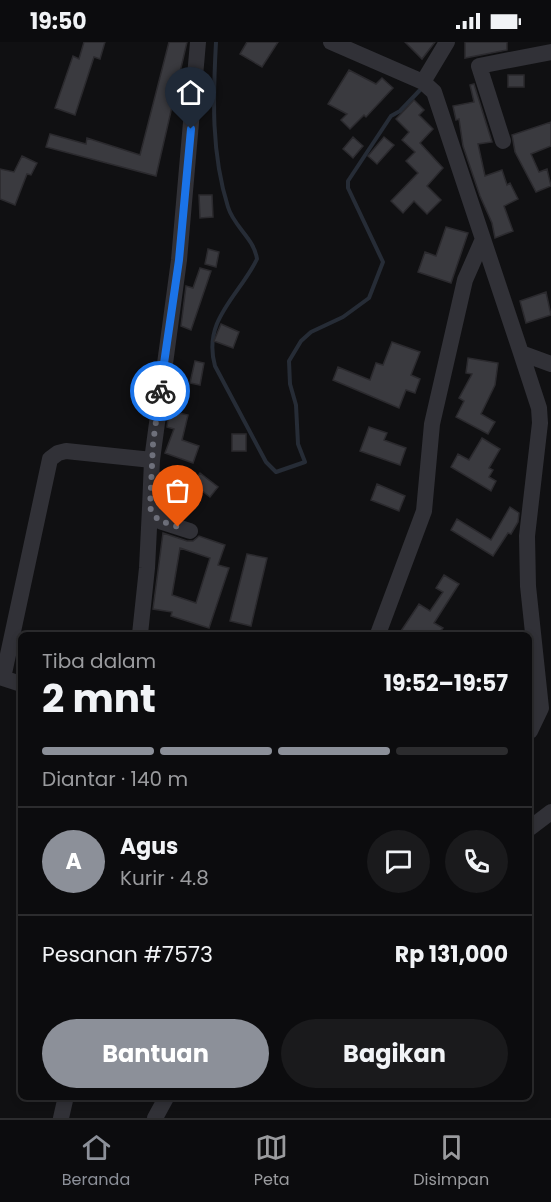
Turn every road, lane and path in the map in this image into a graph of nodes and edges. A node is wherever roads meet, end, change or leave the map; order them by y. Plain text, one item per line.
1 (198, 42) edge
2 (331, 42) edge
3 (447, 42) edge
4 (551, 52) edge
5 (423, 82) junction
6 (502, 141) dead end
7 (483, 239) junction
8 (521, 353) junction
9 (551, 364) edge
10 (152, 460) junction
11 (150, 508) junction
12 (190, 531) dead end
13 (140, 632) edge
14 (379, 632) edge
15 (2, 678) edge
16 (18, 683) edge
17 (532, 727) edge
18 (551, 812) edge
19 (532, 826) edge
20 (65, 1100) edge
21 (165, 1100) edge
22 (61, 1118) edge
23 (155, 1118) edge

1 - 10 street
2 - 5 street
3 - 5 street
4 - 6 street
5 - 7 street
7 - 8 street
7 - 14 street
8 - 9 street
8 - 17 street
10 - 11 street
10 - 15 street
11 - 12 street
11 - 13 street
15 - 16 street
18 - 19 street
20 - 22 street
21 - 23 street

